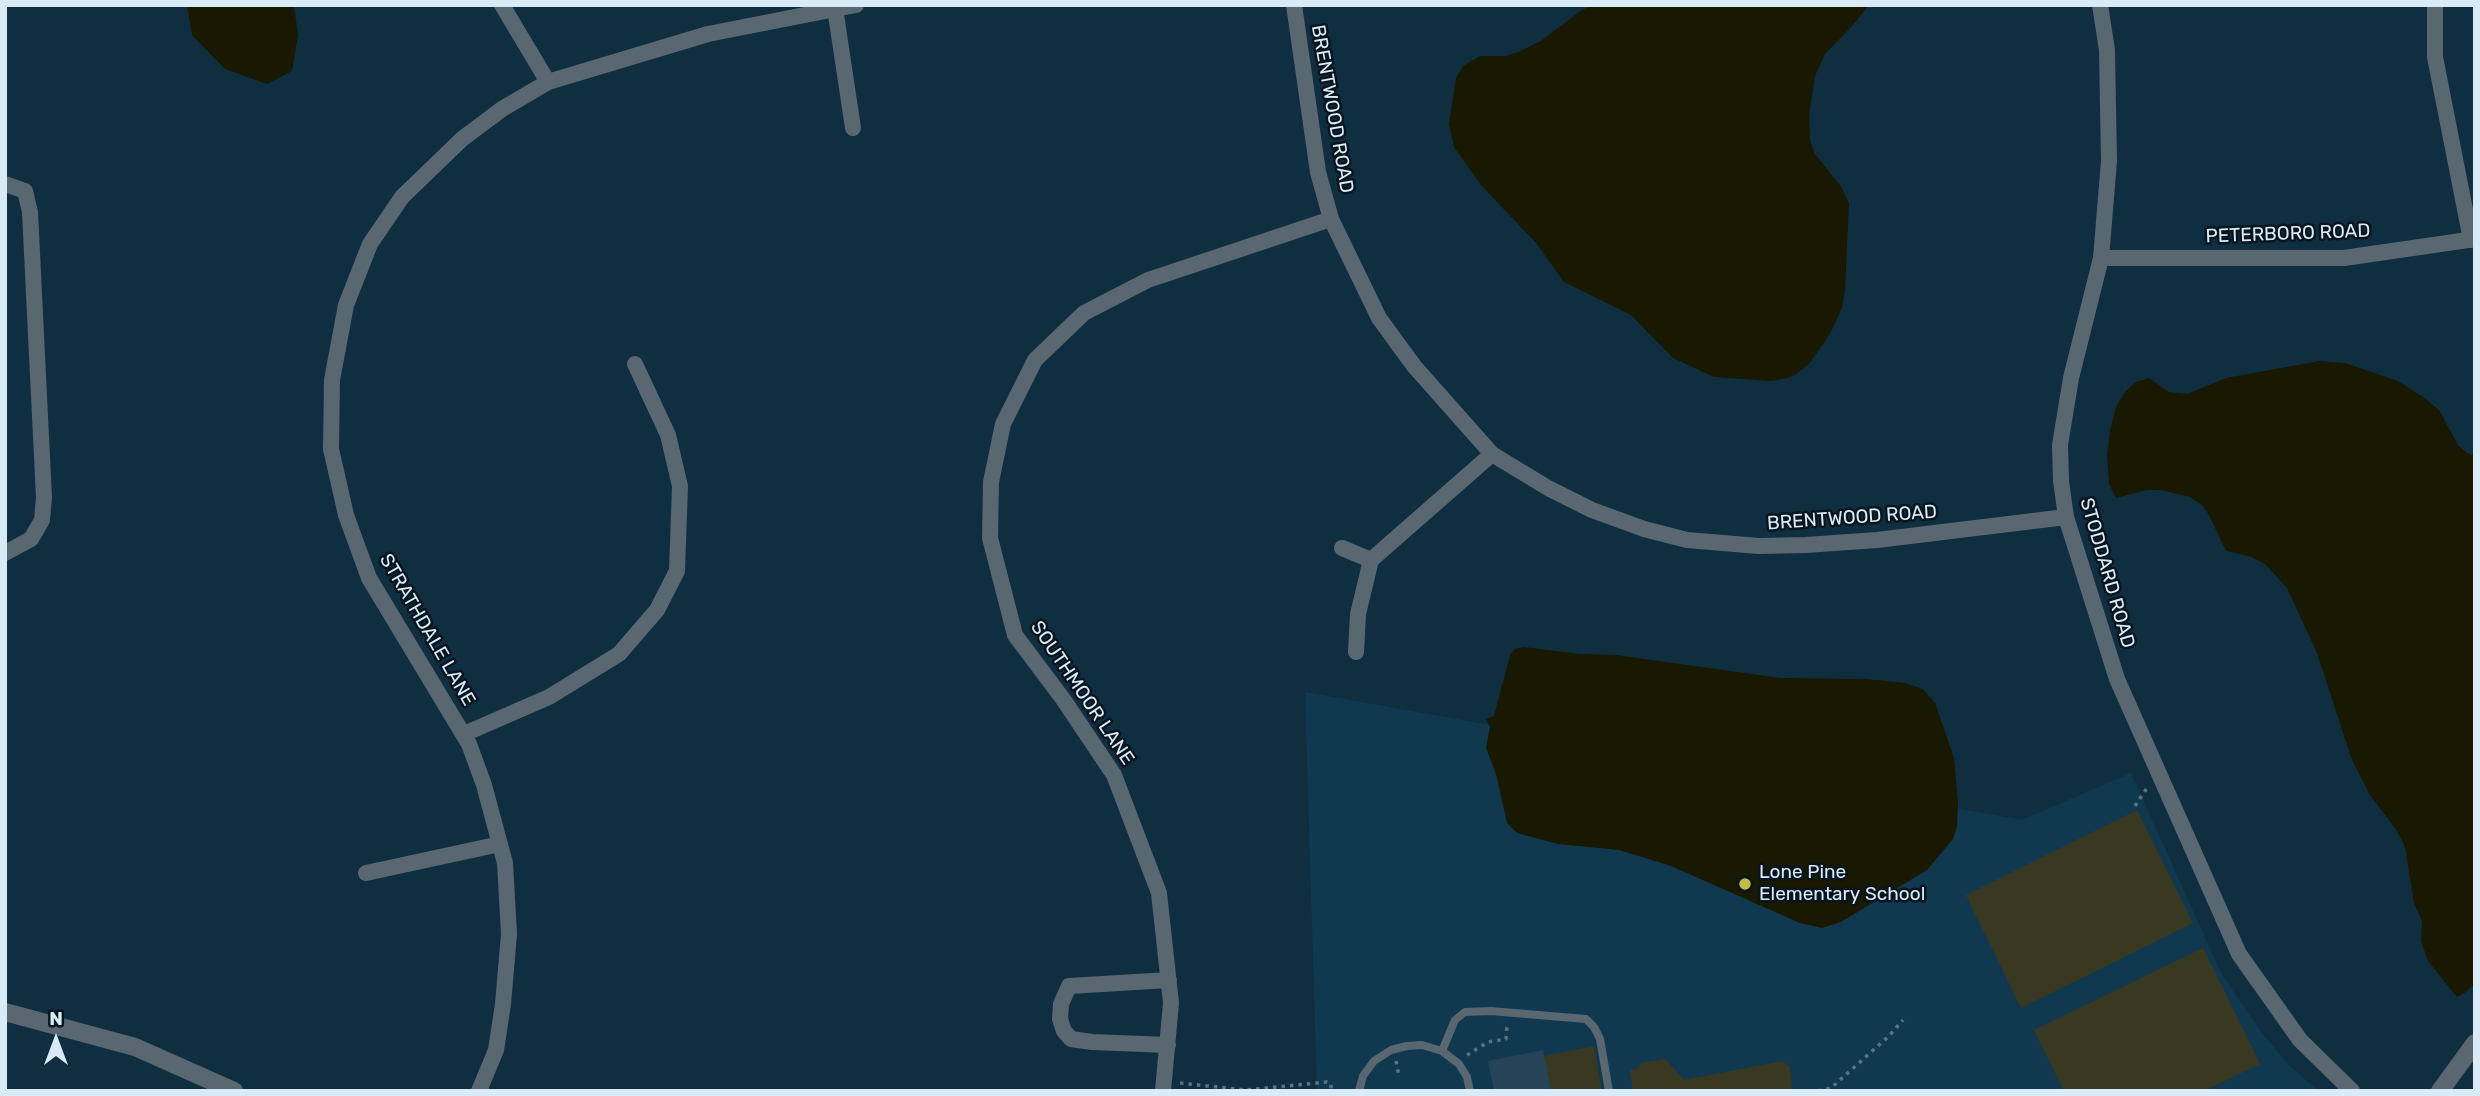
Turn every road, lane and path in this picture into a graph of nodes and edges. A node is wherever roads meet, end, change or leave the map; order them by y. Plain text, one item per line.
1 (502, 5) edge
2 (856, 5) edge
3 (1294, 5) edge
4 (2100, 5) edge
5 (2435, 5) edge
6 (835, 8) junction
7 (548, 82) junction
8 (853, 128) dead end
9 (5, 184) edge
10 (1331, 219) junction
11 (2473, 240) edge
12 (2101, 258) junction
13 (635, 364) dead end
14 (1492, 454) junction
15 (2066, 517) junction
16 (1342, 548) dead end
17 (5, 553) edge
18 (1371, 560) junction
19 (1356, 652) dead end
20 (464, 734) junction
21 (500, 844) junction
22 (366, 873) dead end
23 (1169, 981) junction
24 (5, 1012) edge
25 (1508, 1012) junction
26 (1903, 1020) dead end
27 (2475, 1043) edge
28 (1168, 1045) junction
29 (1442, 1051) junction
30 (1467, 1055) dead end
31 (1164, 1086) edge
32 (234, 1091) edge
33 (479, 1091) edge
34 (1331, 1091) edge
35 (1359, 1091) edge
36 (1470, 1091) edge
37 (1609, 1091) edge
38 (1818, 1091) edge
39 (2351, 1091) edge
40 (2440, 1091) edge

1 - 7 street
2 - 6 street, STRATHDALE LANE
3 - 10 street, BRENTWOOD ROAD
4 - 12 street, STODDARD ROAD
5 - 11 street
6 - 7 street, STRATHDALE LANE
6 - 8 street
7 - 20 street, STRATHDALE LANE
9 - 17 street
10 - 14 street, BRENTWOOD ROAD
10 - 23 street, SOUTHMOOR LANE
11 - 12 street, PETERBORO ROAD
12 - 15 street, STODDARD ROAD
13 - 20 street
14 - 15 street, BRENTWOOD ROAD
14 - 18 street
15 - 39 street, STODDARD ROAD
16 - 18 street
18 - 19 street
20 - 21 street, STRATHDALE LANE
21 - 22 street
21 - 33 street, STRATHDALE LANE
23 - 28 street, SOUTHMOOR LANE
23 - 28 street
24 - 32 street
25 - 29 lane
25 - 30 path
25 - 37 lane
26 - 38 path
27 - 40 street
28 - 31 street, SOUTHMOOR LANE
29 - 35 lane
29 - 36 lane
31 - 34 path

